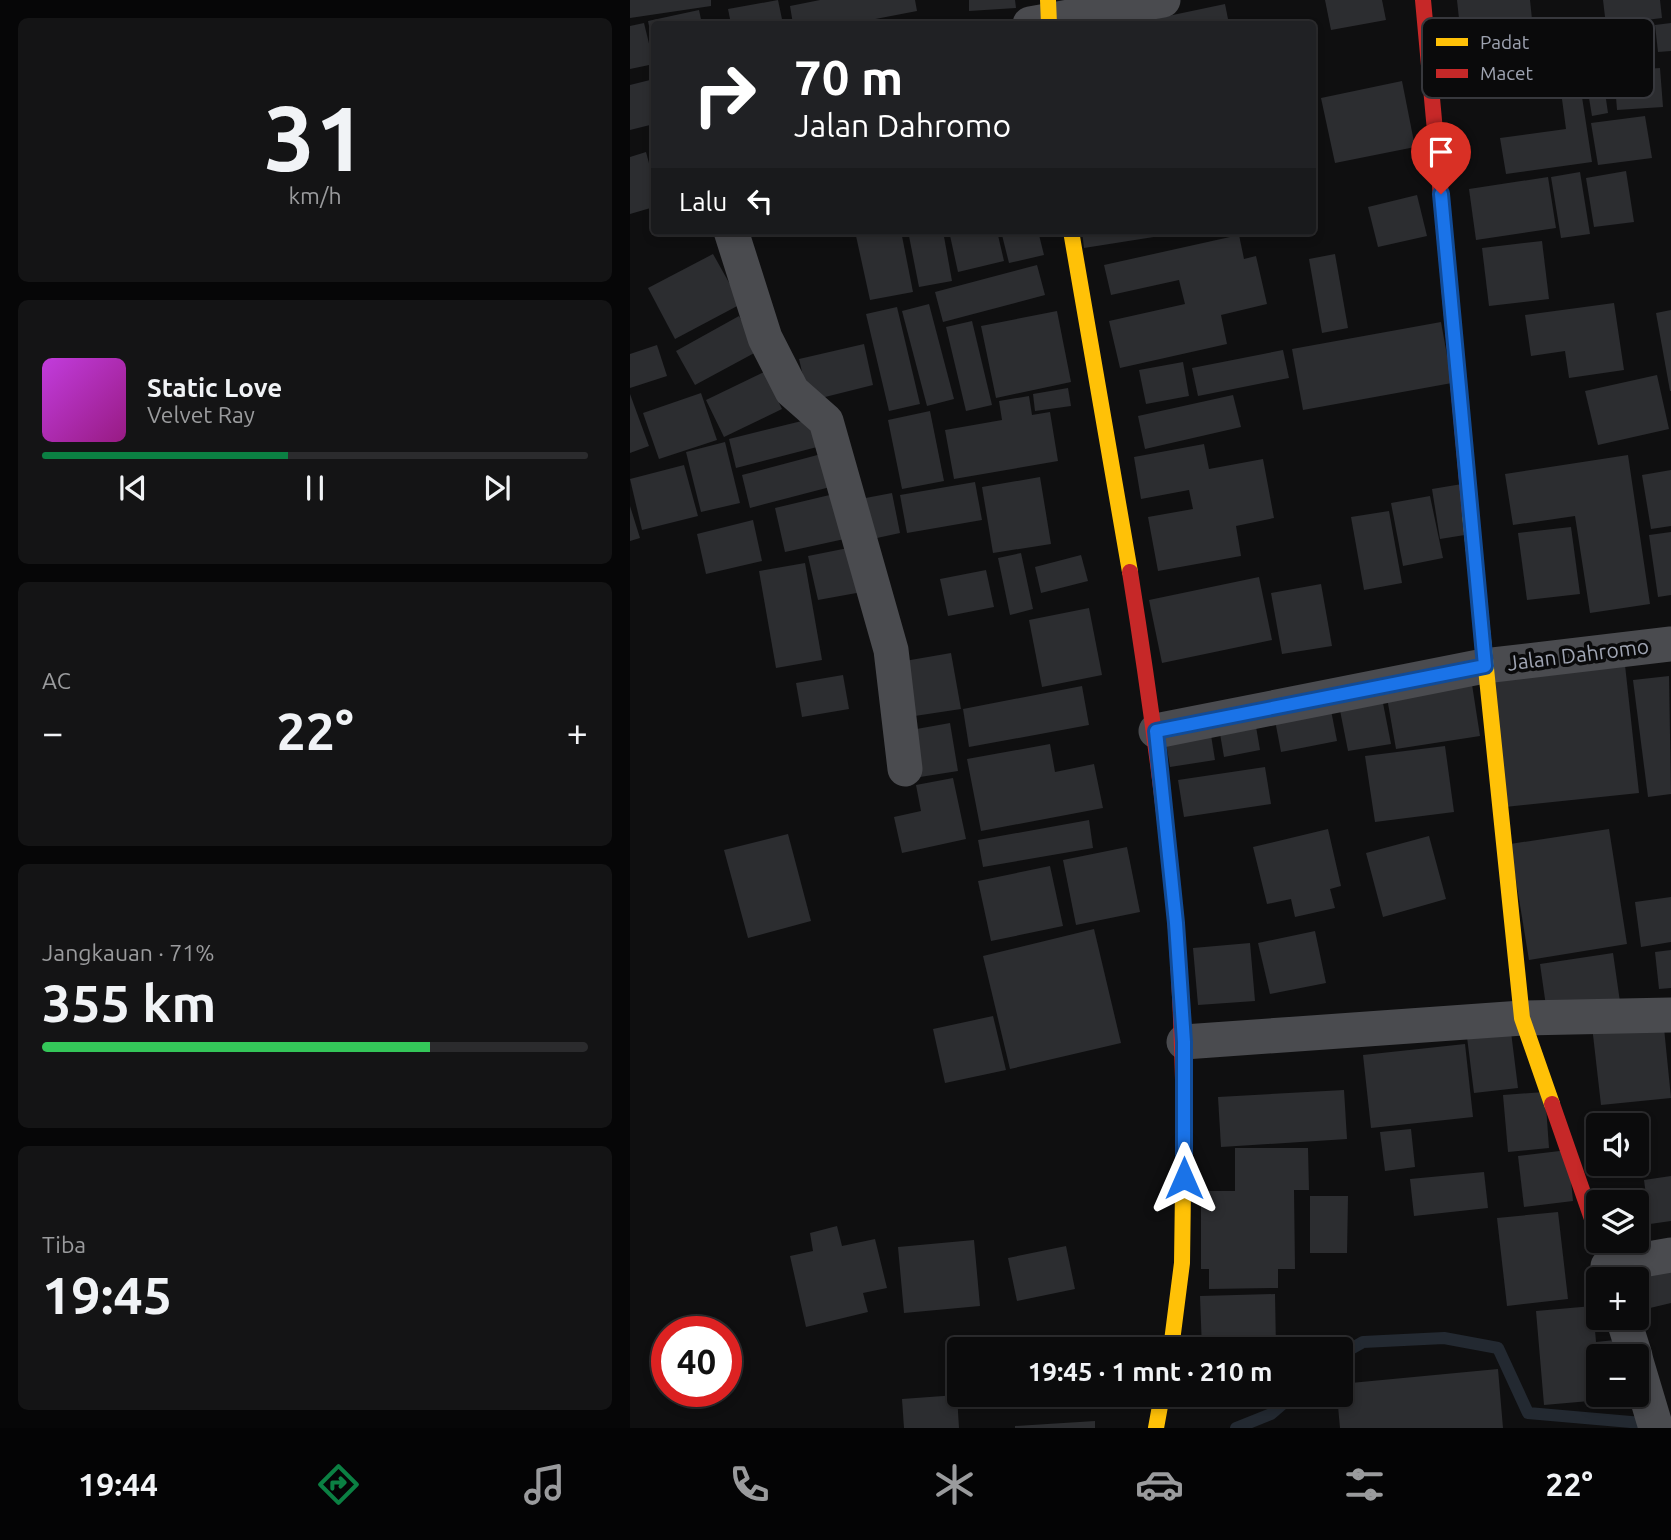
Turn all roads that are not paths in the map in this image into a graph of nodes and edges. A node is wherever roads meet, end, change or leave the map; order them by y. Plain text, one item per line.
1 (1163, 0) edge
2 (1423, 0) edge
3 (1044, 17) edge
4 (1425, 18) edge
5 (1432, 98) edge
6 (732, 235) edge
7 (1072, 235) edge
8 (1671, 644) edge
9 (1485, 666) junction
10 (1156, 731) junction
11 (905, 769) dead end
12 (1671, 1015) edge
13 (1522, 1018) junction
14 (1184, 1042) junction
15 (1671, 1255) edge
16 (1604, 1256) edge
17 (1173, 1337) edge
18 (1649, 1405) edge
19 (1160, 1407) edge
20 (1156, 1428) edge
21 (1656, 1428) edge

1 - 3 street
2 - 4 street
5 - 9 street
6 - 11 street
7 - 10 street
8 - 9 street, Jalan Dahromo
9 - 10 street, Jalan Dahromo
9 - 13 street
10 - 14 street
12 - 13 street
13 - 14 street
13 - 16 street
14 - 17 street
15 - 16 street
18 - 21 street
19 - 20 street

